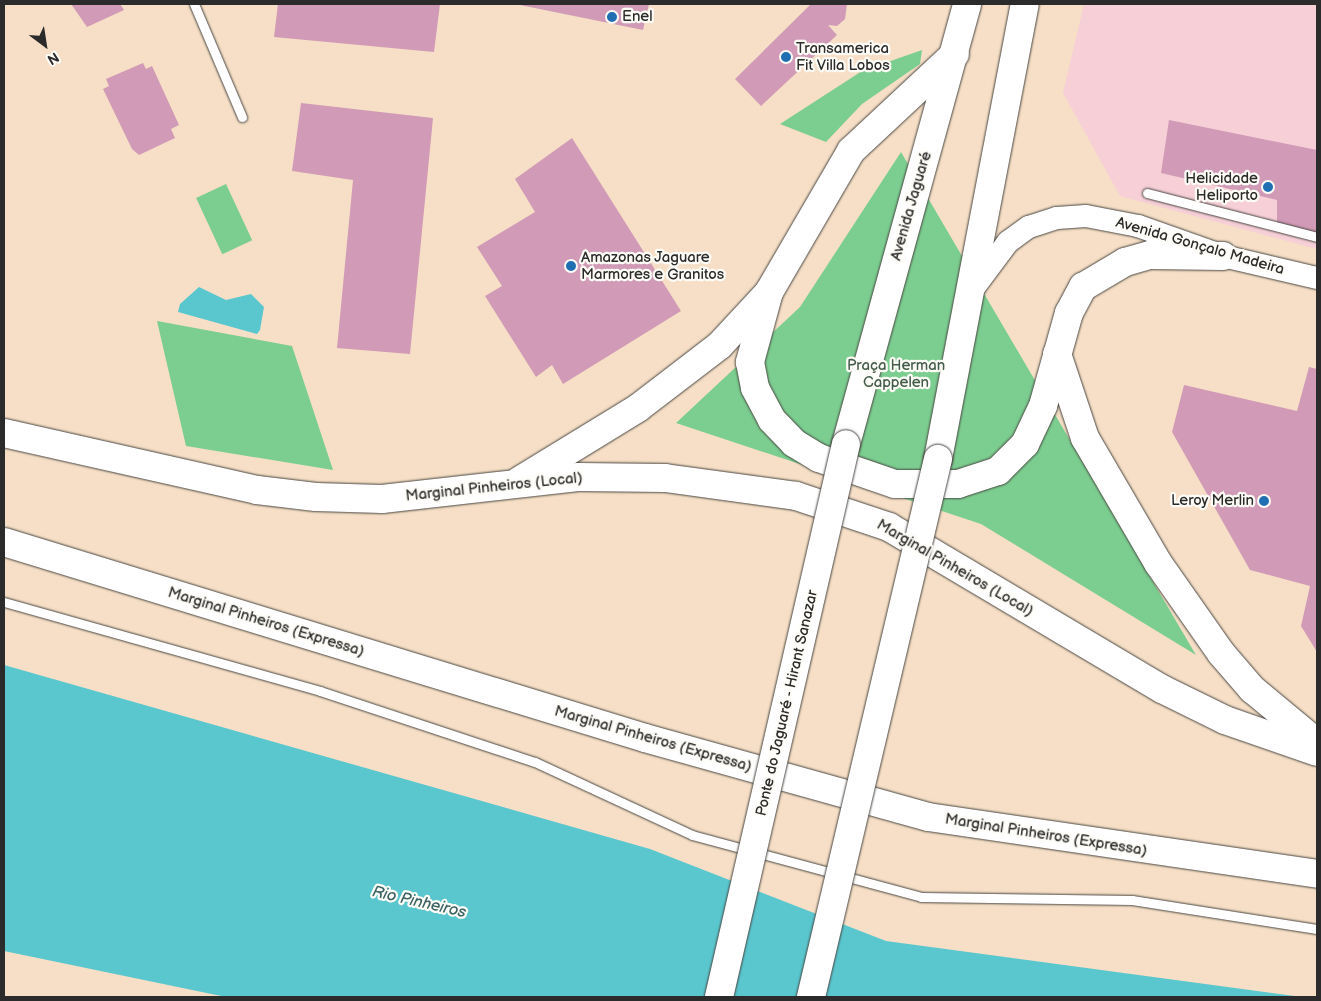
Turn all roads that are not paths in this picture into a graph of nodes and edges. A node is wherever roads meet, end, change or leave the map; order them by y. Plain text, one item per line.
1 (194, 4) edge
2 (967, 4) edge
3 (1025, 4) edge
4 (955, 54) junction
5 (242, 117) dead end
6 (1146, 193) dead end
7 (1317, 237) edge
8 (1223, 256) junction
9 (1317, 278) edge
10 (769, 292) junction
11 (966, 298) junction
12 (1057, 354) junction
13 (854, 408) joint
14 (4, 433) edge
15 (518, 481) junction
16 (4, 542) edge
17 (4, 602) edge
18 (1317, 743) edge
19 (1317, 752) edge
20 (1317, 874) edge
21 (1317, 929) edge
22 (719, 997) edge
23 (811, 997) edge

1 - 5 lane
2 - 4 highway, Avenida Jaguaré
3 - 11 highway
4 - 10 highway
4 - 13 highway, Avenida Jaguaré
6 - 7 lane
8 - 9 street, Avenida Gonçalo Madeira
8 - 11 street, Avenida Gonçalo Madeira
8 - 12 highway
10 - 12 highway
10 - 15 highway
11 - 23 highway, bridge
12 - 18 highway
13 - 22 highway, Ponte do Jaguaré - Hirant Sanazar, bridge
14 - 15 highway, Marginal Pinheiros (Local)
15 - 19 highway, Marginal Pinheiros (Local)
16 - 20 highway, Marginal Pinheiros (Expressa)
17 - 21 lane

